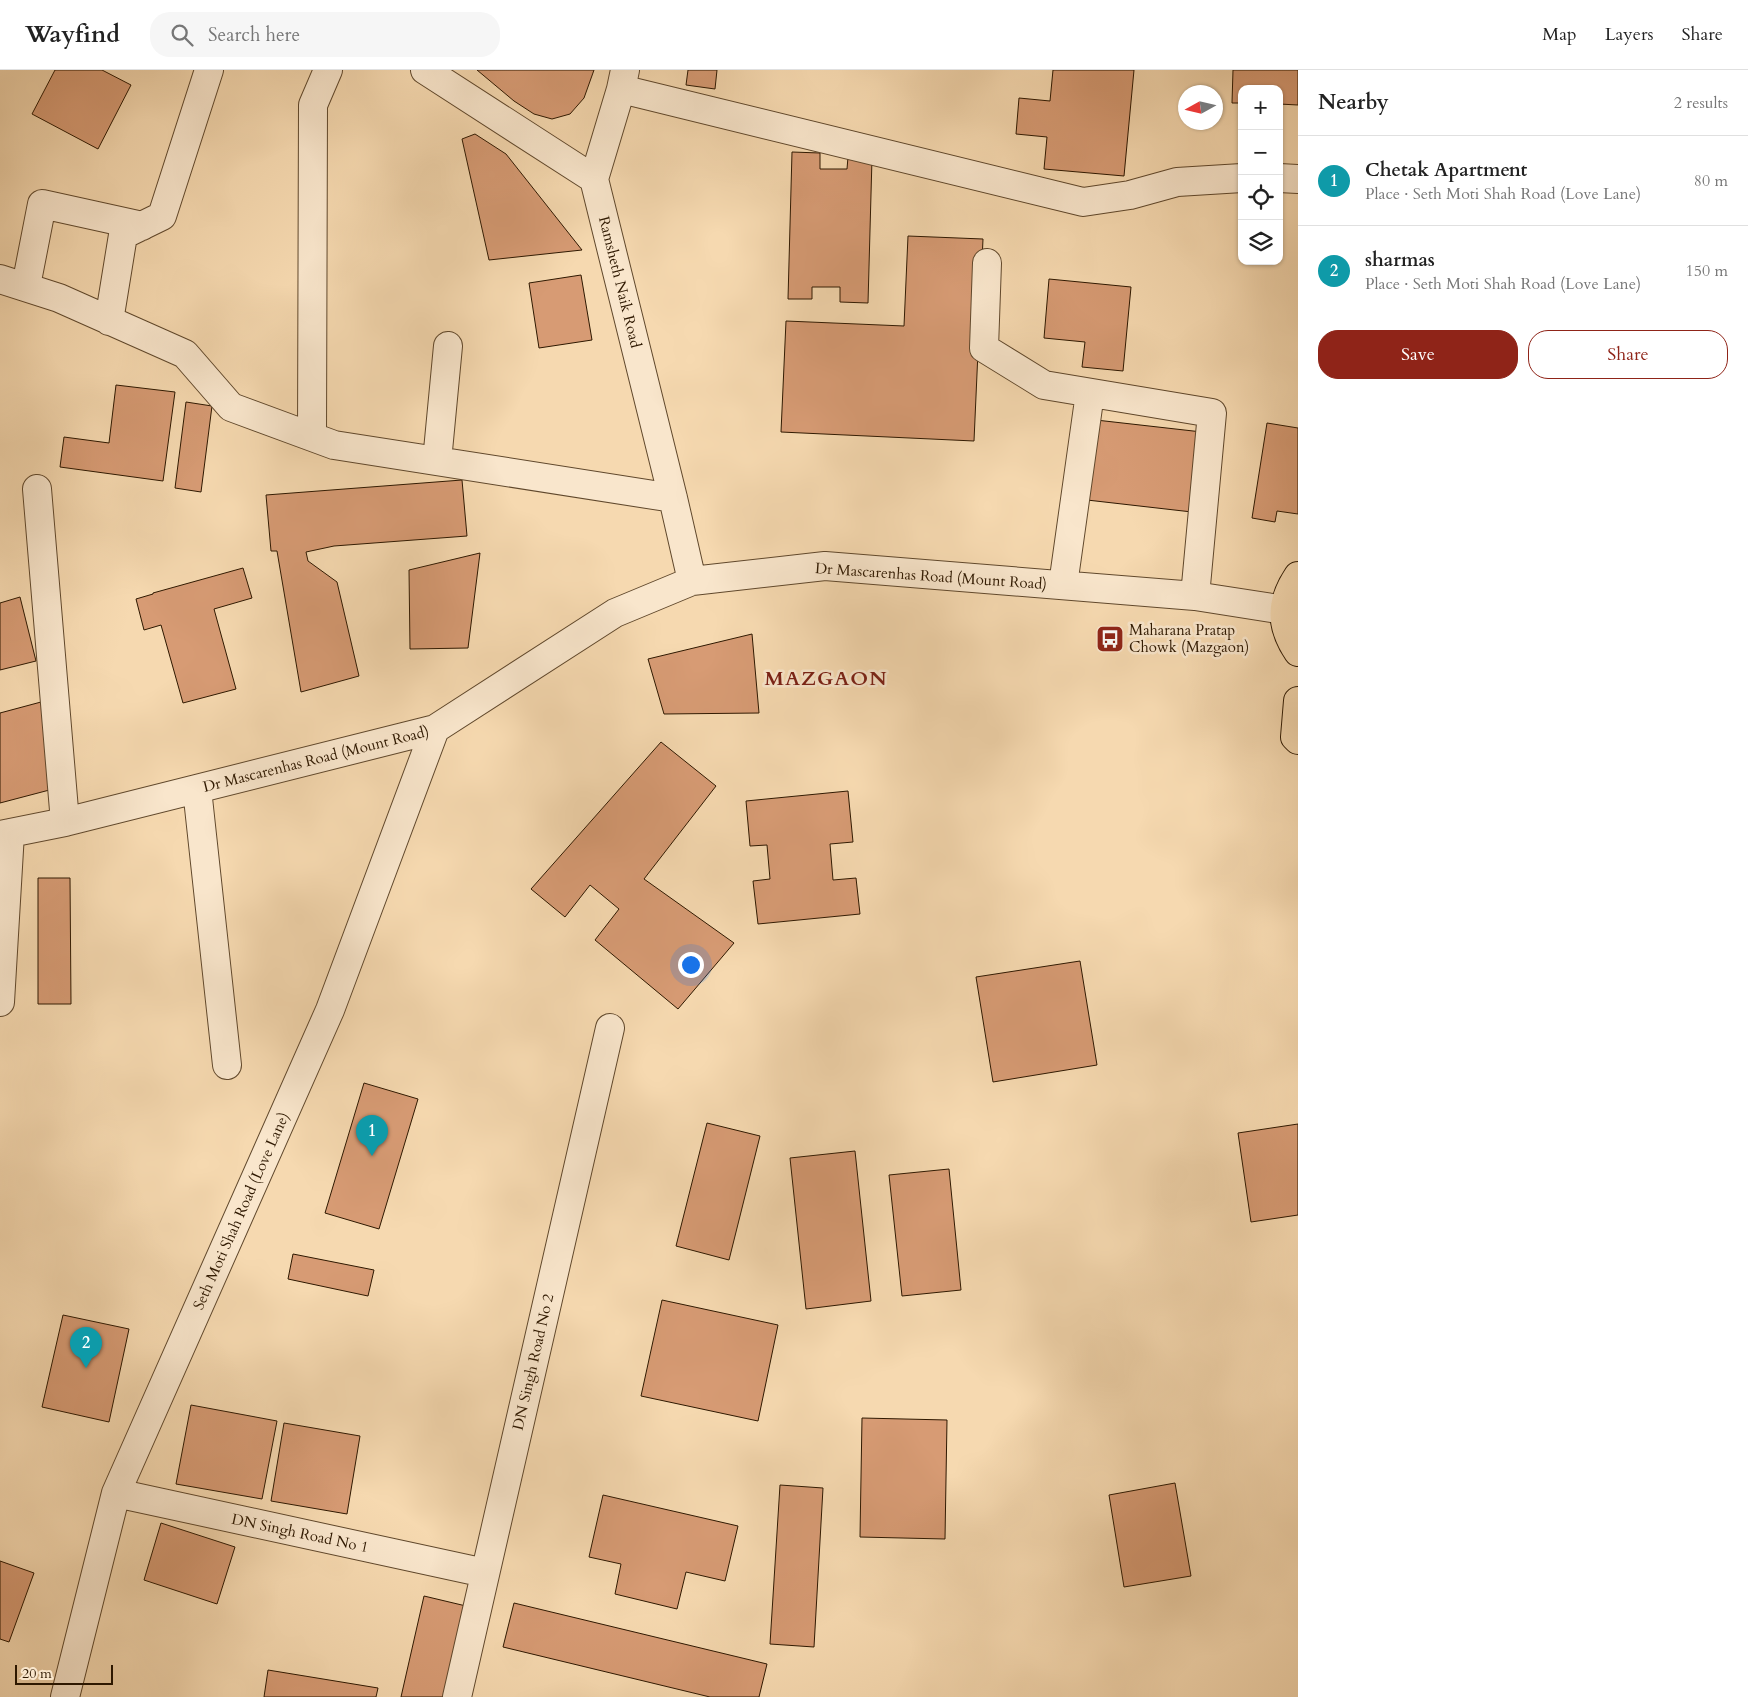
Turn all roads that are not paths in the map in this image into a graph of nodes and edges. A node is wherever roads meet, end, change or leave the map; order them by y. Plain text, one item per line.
1 (209, 70) edge
2 (328, 70) edge
3 (426, 70) edge
4 (623, 79) edge
5 (1238, 178) edge
6 (1283, 178) edge
7 (594, 179) junction
8 (1298, 179) edge
9 (142, 226) junction
10 (987, 263) dead end
11 (0, 279) edge
12 (26, 286) junction
13 (109, 321) junction
14 (448, 346) dead end
15 (1090, 394) junction
16 (312, 436) junction
17 (437, 461) junction
18 (37, 489) dead end
19 (673, 498) junction
20 (1298, 576) edge
21 (692, 581) junction
22 (1063, 586) junction
23 (1195, 596) junction
24 (1284, 610) junction
25 (1298, 652) edge
26 (1298, 701) edge
27 (435, 729) junction
28 (1298, 740) edge
29 (197, 789) junction
30 (64, 822) junction
31 (5, 834) edge
32 (0, 1002) edge
33 (610, 1028) dead end
34 (227, 1065) dead end
35 (116, 1493) junction
36 (485, 1573) junction
37 (65, 1697) edge
38 (457, 1697) edge

1 - 9 street
2 - 16 street
3 - 7 street
4 - 5 street
4 - 7 street
6 - 8 street
7 - 19 street, Ramsheth Naik Road
9 - 12 street
9 - 13 street
10 - 15 street
11 - 12 street
12 - 13 street
13 - 16 street
14 - 17 street
15 - 22 street
15 - 23 street
16 - 17 street
17 - 19 street
18 - 30 street
19 - 21 street, Ramsheth Naik Road
20 - 24 main road
21 - 22 street, Dr Mascarenhas Road (Mount Road)
21 - 27 street, Dr Mascarenhas Road (Mount Road)
22 - 23 street, Dr Mascarenhas Road (Mount Road)
23 - 24 street, Dr Mascarenhas Road (Mount Road)
24 - 25 main road
26 - 28 main road
27 - 29 street, Dr Mascarenhas Road (Mount Road)
27 - 35 street, Seth Moti Shah Road (Love Lane)
29 - 30 street, Dr Mascarenhas Road (Mount Road)
29 - 34 street
30 - 31 street, Dr Mascarenhas Road (Mount Road)
31 - 32 street
33 - 36 street, DN Singh Road No 2
35 - 36 street, DN Singh Road No 1
35 - 37 street, Seth Moti Shah Road (Love Lane)
36 - 38 street, DN Singh Road No 2

